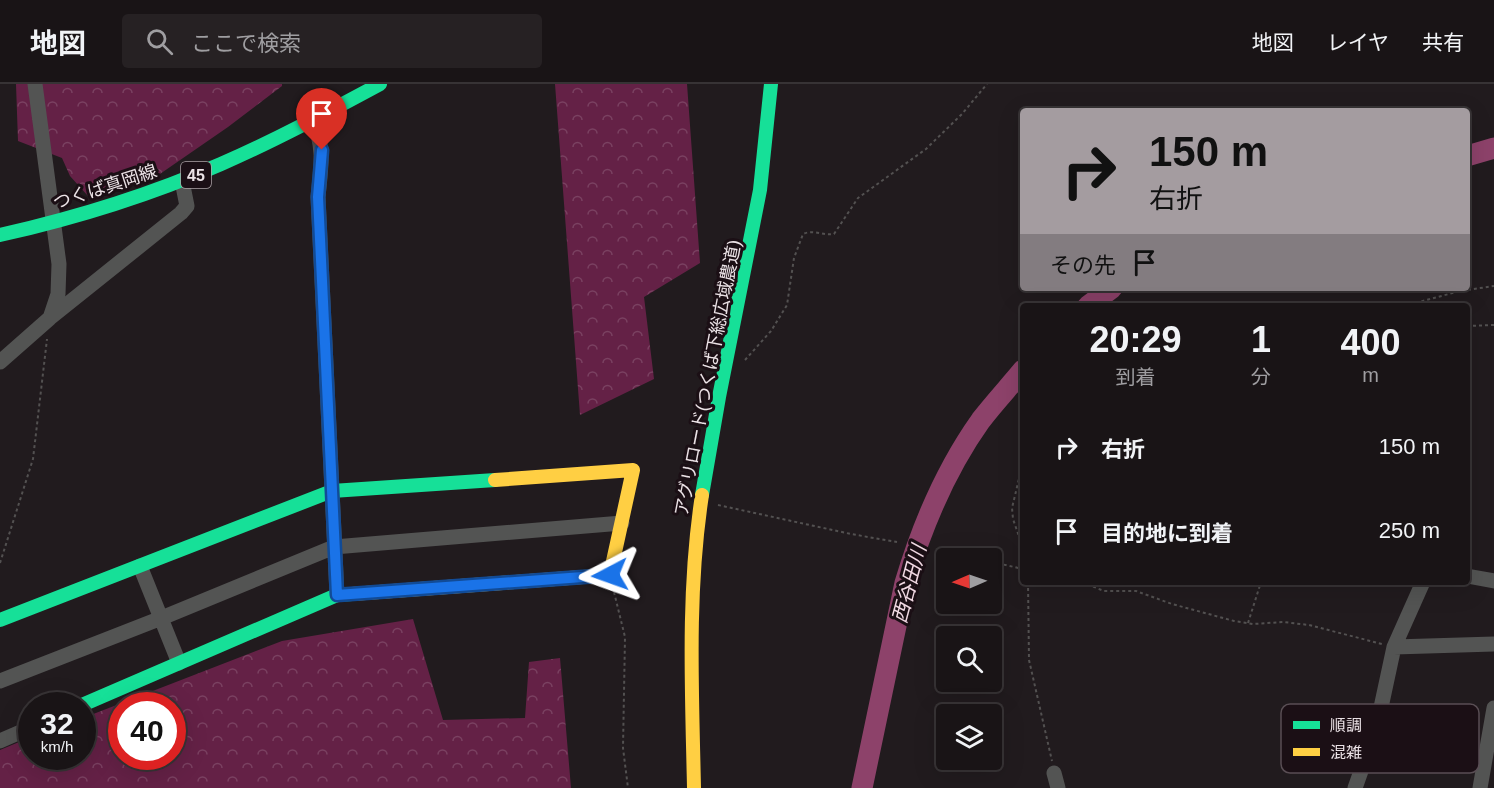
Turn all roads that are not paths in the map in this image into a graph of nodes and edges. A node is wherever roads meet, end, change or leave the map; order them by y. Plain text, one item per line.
1 (35, 84) edge
2 (380, 84) edge
3 (771, 84) edge
4 (313, 120) junction
5 (182, 181) junction
6 (54, 223) junction
7 (0, 236) edge
8 (50, 318) junction
9 (0, 362) edge
10 (332, 491) junction
11 (621, 523) junction
12 (334, 547) junction
13 (140, 566) junction
14 (1470, 577) edge
15 (1494, 581) edge
16 (1422, 585) edge
17 (337, 595) junction
18 (161, 618) junction
19 (0, 620) edge
20 (1494, 644) edge
21 (1394, 647) junction
22 (179, 663) junction
23 (0, 681) edge
24 (96, 699) edge
25 (1382, 704) edge
26 (1494, 708) edge
27 (18, 733) edge
28 (0, 741) edge
29 (1054, 773) road end
30 (1360, 773) edge
31 (694, 788) edge
32 (1058, 788) edge
33 (1355, 788) edge
34 (1480, 788) edge

1 - 6 street
2 - 4 street, つくば真岡線 / 45
3 - 31 street, アグリロード(つくば下総広域農道)
4 - 5 street, つくば真岡線 / 45
4 - 10 street
5 - 6 street, つくば真岡線 / 45
5 - 8 street
6 - 7 street, つくば真岡線 / 45
6 - 8 street
8 - 9 street
10 - 11 street
10 - 12 street
10 - 13 street
11 - 12 street
11 - 17 street
12 - 17 street
12 - 18 street
13 - 18 street
13 - 19 street
14 - 15 street
16 - 21 street
17 - 22 street
18 - 22 street
18 - 23 street
20 - 21 street
21 - 25 street
22 - 24 street
26 - 34 street
27 - 28 street
29 - 32 street
30 - 33 street

